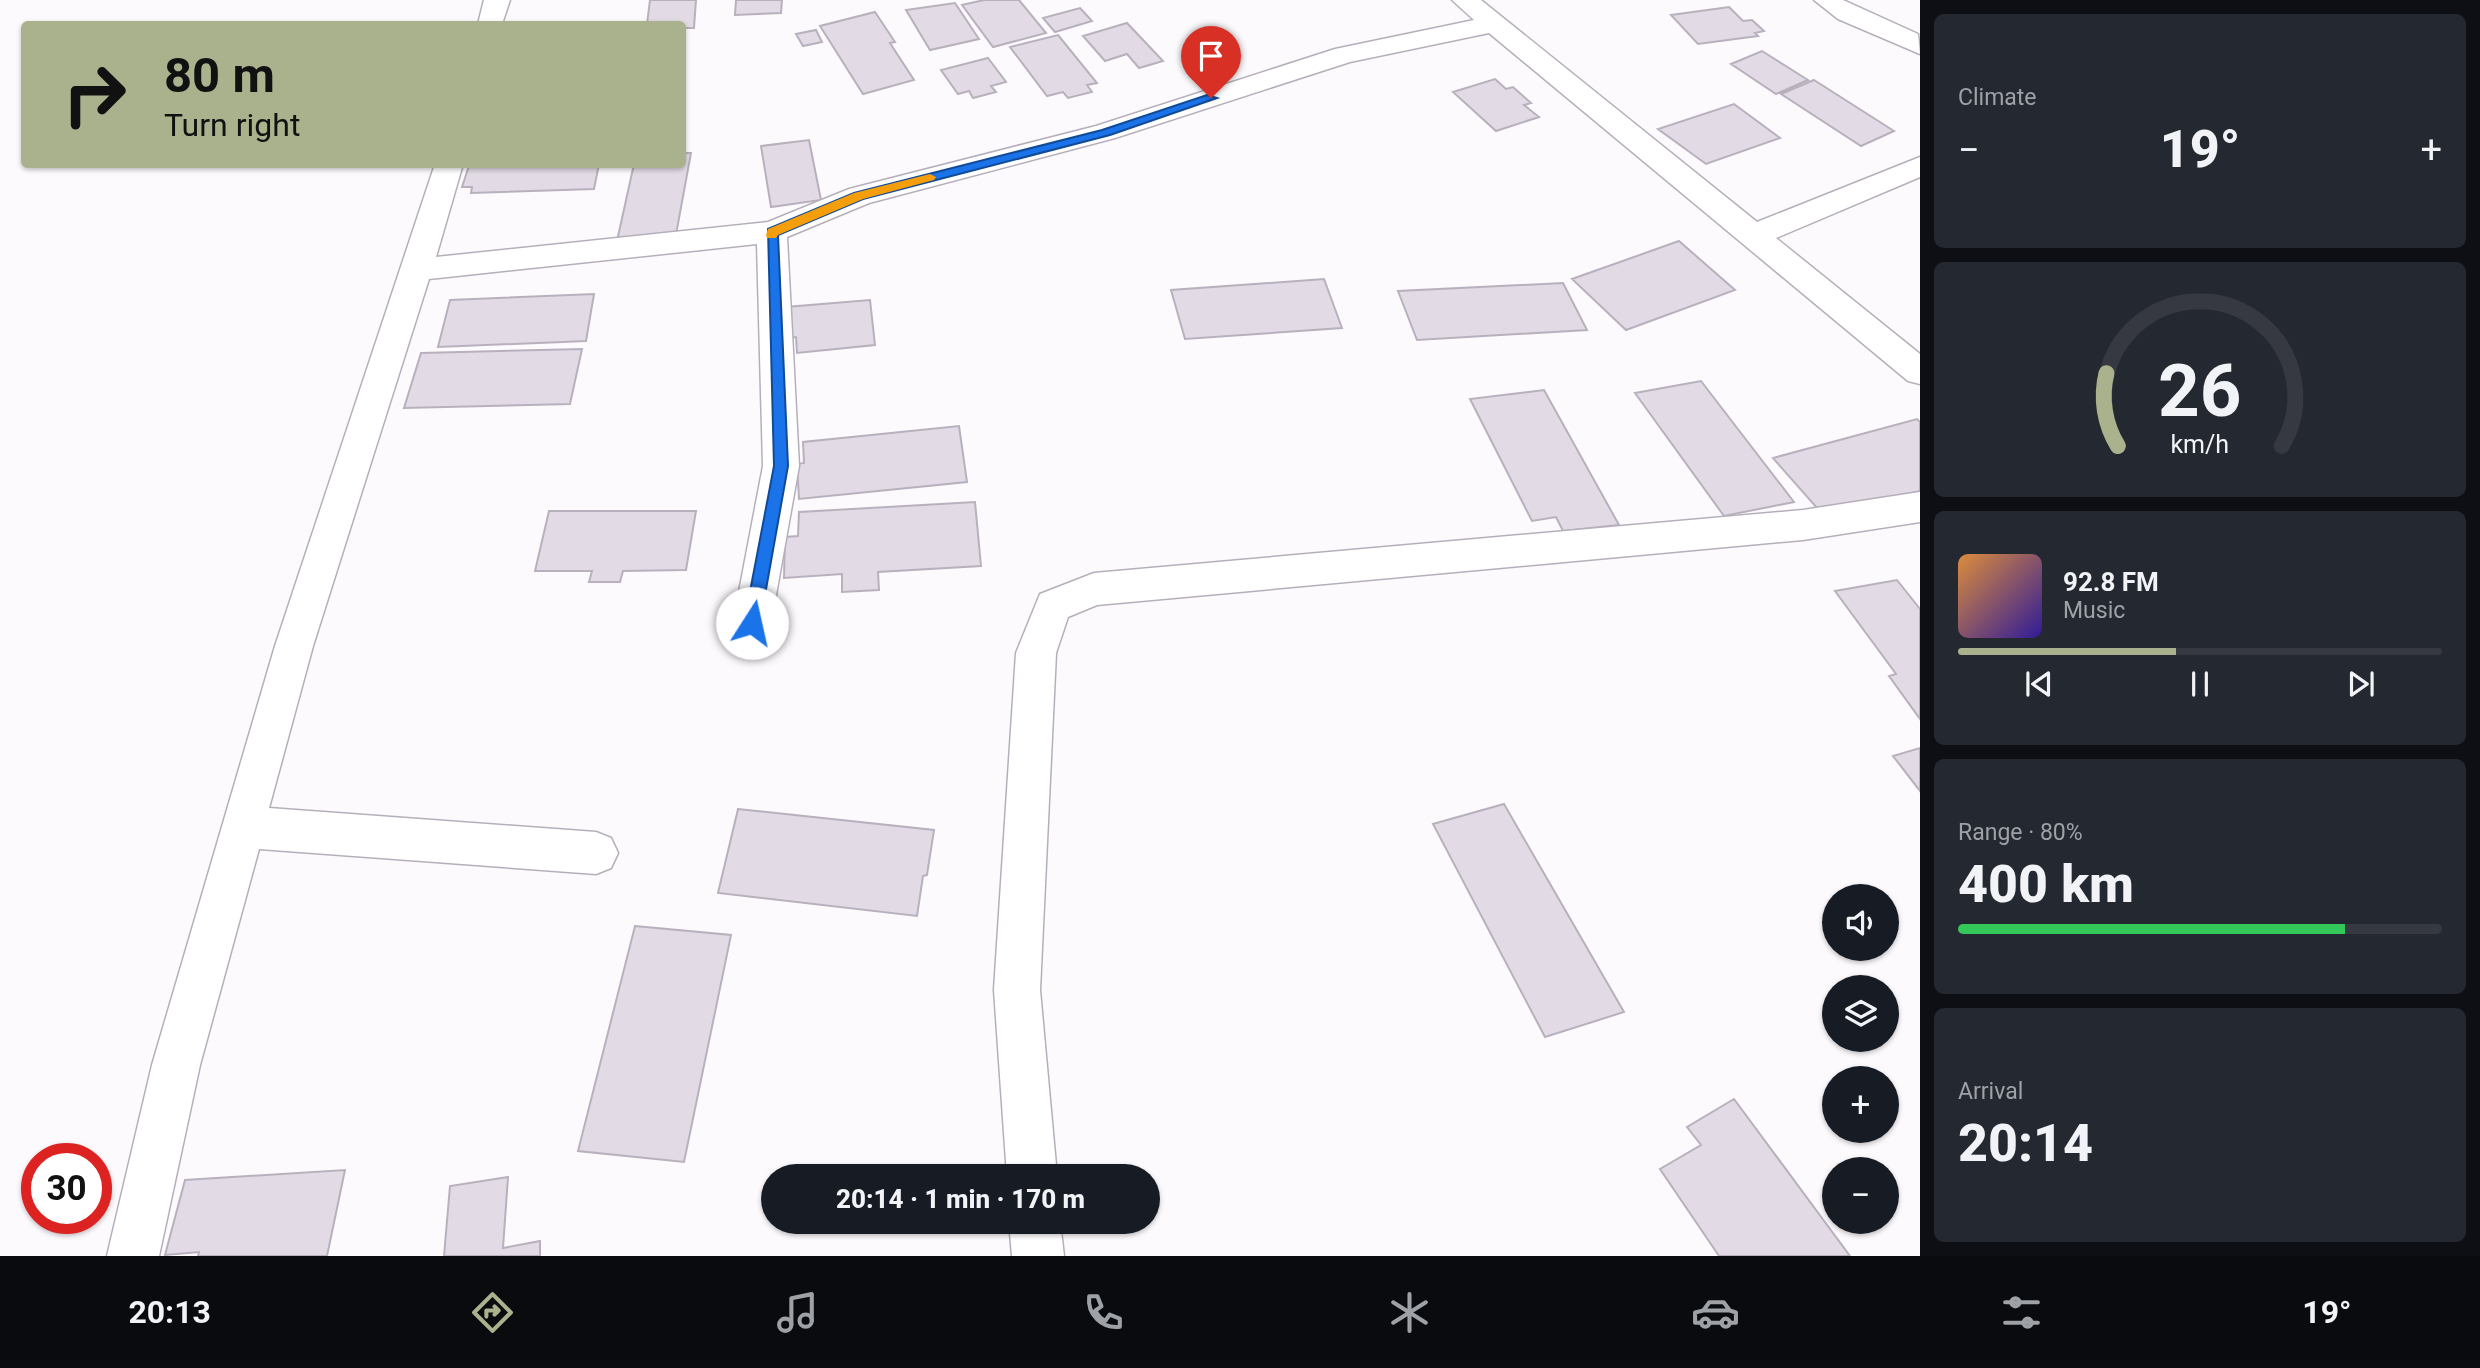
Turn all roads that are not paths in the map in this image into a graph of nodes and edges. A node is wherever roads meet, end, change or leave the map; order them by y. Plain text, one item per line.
1 (497, 0) edge
2 (1465, 0) edge
3 (1827, 0) edge
4 (491, 21) edge
5 (1494, 24) junction
6 (1920, 46) edge
7 (1920, 166) edge
8 (448, 168) edge
9 (772, 232) junction
10 (1754, 235) junction
11 (417, 270) junction
12 (1920, 372) edge
13 (1920, 507) edge
14 (752, 623) dead end
15 (243, 827) junction
16 (596, 853) dead end
17 (1031, 1164) edge
18 (1036, 1234) edge
19 (133, 1256) edge
20 (1038, 1256) edge

1 - 4 street
2 - 5 street
3 - 6 street
5 - 9 street
5 - 10 street
7 - 10 street
8 - 11 street
9 - 11 street
9 - 14 street
10 - 12 street
11 - 15 street
13 - 17 street
15 - 16 street
15 - 19 street
18 - 20 street

